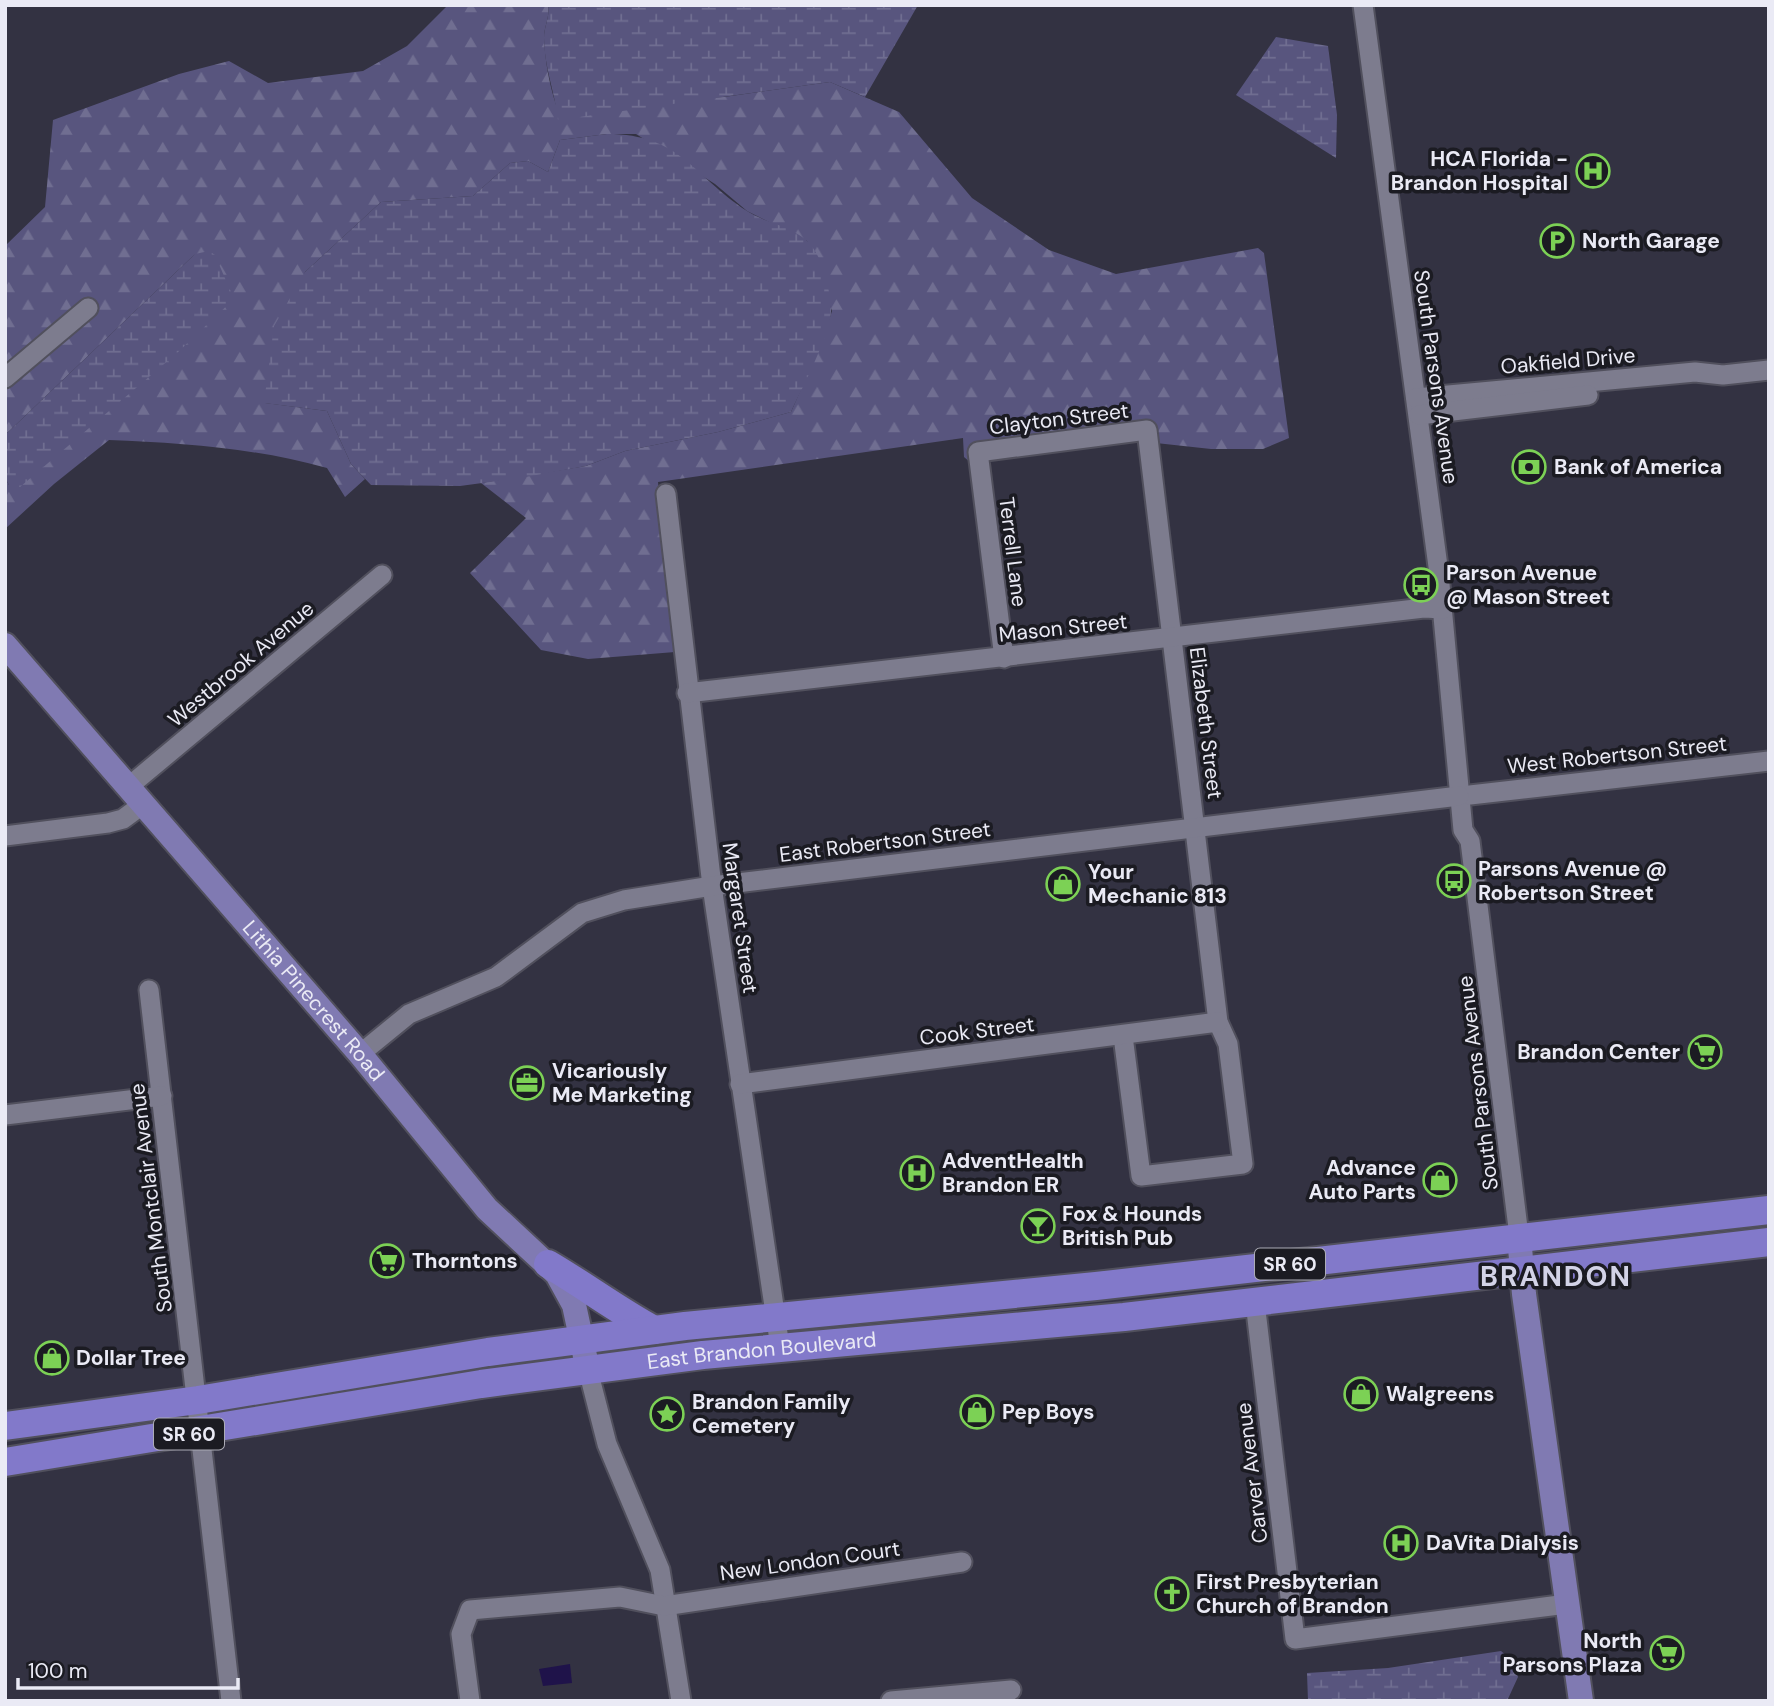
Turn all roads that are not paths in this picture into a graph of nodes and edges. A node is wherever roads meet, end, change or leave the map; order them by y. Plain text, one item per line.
1 (1363, 5) edge
2 (88, 308) dead end
3 (1769, 370) edge
4 (5, 378) edge
5 (1418, 407) junction
6 (1147, 430) joint
7 (978, 452) joint
8 (666, 494) dead end
9 (382, 575) dead end
10 (1443, 609) junction
11 (1173, 639) junction
12 (5, 645) edge
13 (1004, 658) junction
14 (687, 694) junction
15 (1769, 761) edge
16 (1465, 795) junction
17 (135, 796) junction
18 (1196, 827) junction
19 (5, 836) edge
20 (712, 886) junction
21 (149, 990) dead end
22 (1219, 1022) junction
23 (1123, 1036) junction
24 (360, 1054) junction
25 (740, 1084) junction
26 (162, 1096) junction
27 (5, 1115) edge
28 (1769, 1210) edge
29 (1519, 1236) junction
30 (1769, 1242) edge
31 (548, 1264) junction
32 (1522, 1270) junction
33 (1255, 1302) junction
34 (776, 1315) junction
35 (654, 1330) junction
36 (582, 1339) junction
37 (780, 1347) junction
38 (588, 1370) junction
39 (198, 1400) junction
40 (5, 1426) edge
41 (202, 1432) junction
42 (5, 1462) edge
43 (962, 1562) dead end
44 (1567, 1604) junction
45 (664, 1606) junction
46 (1012, 1690) dead end
47 (232, 1701) edge
48 (470, 1701) edge
49 (681, 1701) edge
50 (891, 1701) edge
51 (1581, 1701) edge

1 - 5 street, South Parsons Avenue
2 - 4 street
3 - 5 street, Oakfield Drive
5 - 10 street, South Parsons Avenue
6 - 7 street, Clayton Street
6 - 11 street, Elizabeth Street
7 - 13 street, Terrell Lane
8 - 14 street, Margaret Street
9 - 17 street, Westbrook Avenue
10 - 11 street, Mason Street
10 - 16 street, South Parsons Avenue
11 - 13 street, Mason Street
11 - 18 street, Elizabeth Street
12 - 17 main road, Lithia Pinecrest Road
13 - 14 street, Mason Street
14 - 20 street, Margaret Street
15 - 16 street, West Robertson Street
16 - 18 street, East Robertson Street
16 - 29 street, South Parsons Avenue
17 - 19 street, Westbrook Avenue
17 - 24 main road, Lithia Pinecrest Road
18 - 20 street, East Robertson Street
18 - 22 street, Elizabeth Street
20 - 24 street, East Robertson Street
20 - 25 street, Margaret Street
21 - 26 street, South Montclair Avenue
22 - 23 street, Cook Street
22 - 23 street, Elizabeth Street
23 - 25 street, Cook Street
24 - 31 main road, Lithia Pinecrest Road
25 - 34 street, Margaret Street
26 - 27 street
26 - 39 street, South Montclair Avenue
28 - 29 highway, SR 60
29 - 32 main road
29 - 34 highway, East Brandon Boulevard / SR 60
30 - 32 highway, SR 60
31 - 35 highway
31 - 36 main road, Lithia Pinecrest Road
32 - 33 highway, East Brandon Boulevard / SR 60
32 - 44 main road
33 - 37 highway, East Brandon Boulevard / SR 60
33 - 44 street, Carver Avenue
34 - 35 highway, East Brandon Boulevard / SR 60
34 - 37 street, Margaret Street
35 - 36 highway, East Brandon Boulevard / SR 60
36 - 38 main road, Lithia Pinecrest Road
36 - 39 highway, East Brandon Boulevard / SR 60
37 - 38 highway, East Brandon Boulevard / SR 60
38 - 41 highway, East Brandon Boulevard / SR 60
38 - 45 street
39 - 40 highway, East Brandon Boulevard / SR 60
39 - 41 street, South Montclair Avenue
41 - 42 highway, East Brandon Boulevard / SR 60
41 - 47 street, South Montclair Avenue
43 - 45 street, New London Court
44 - 51 main road
45 - 48 street, New London Court
45 - 49 street
46 - 50 street

